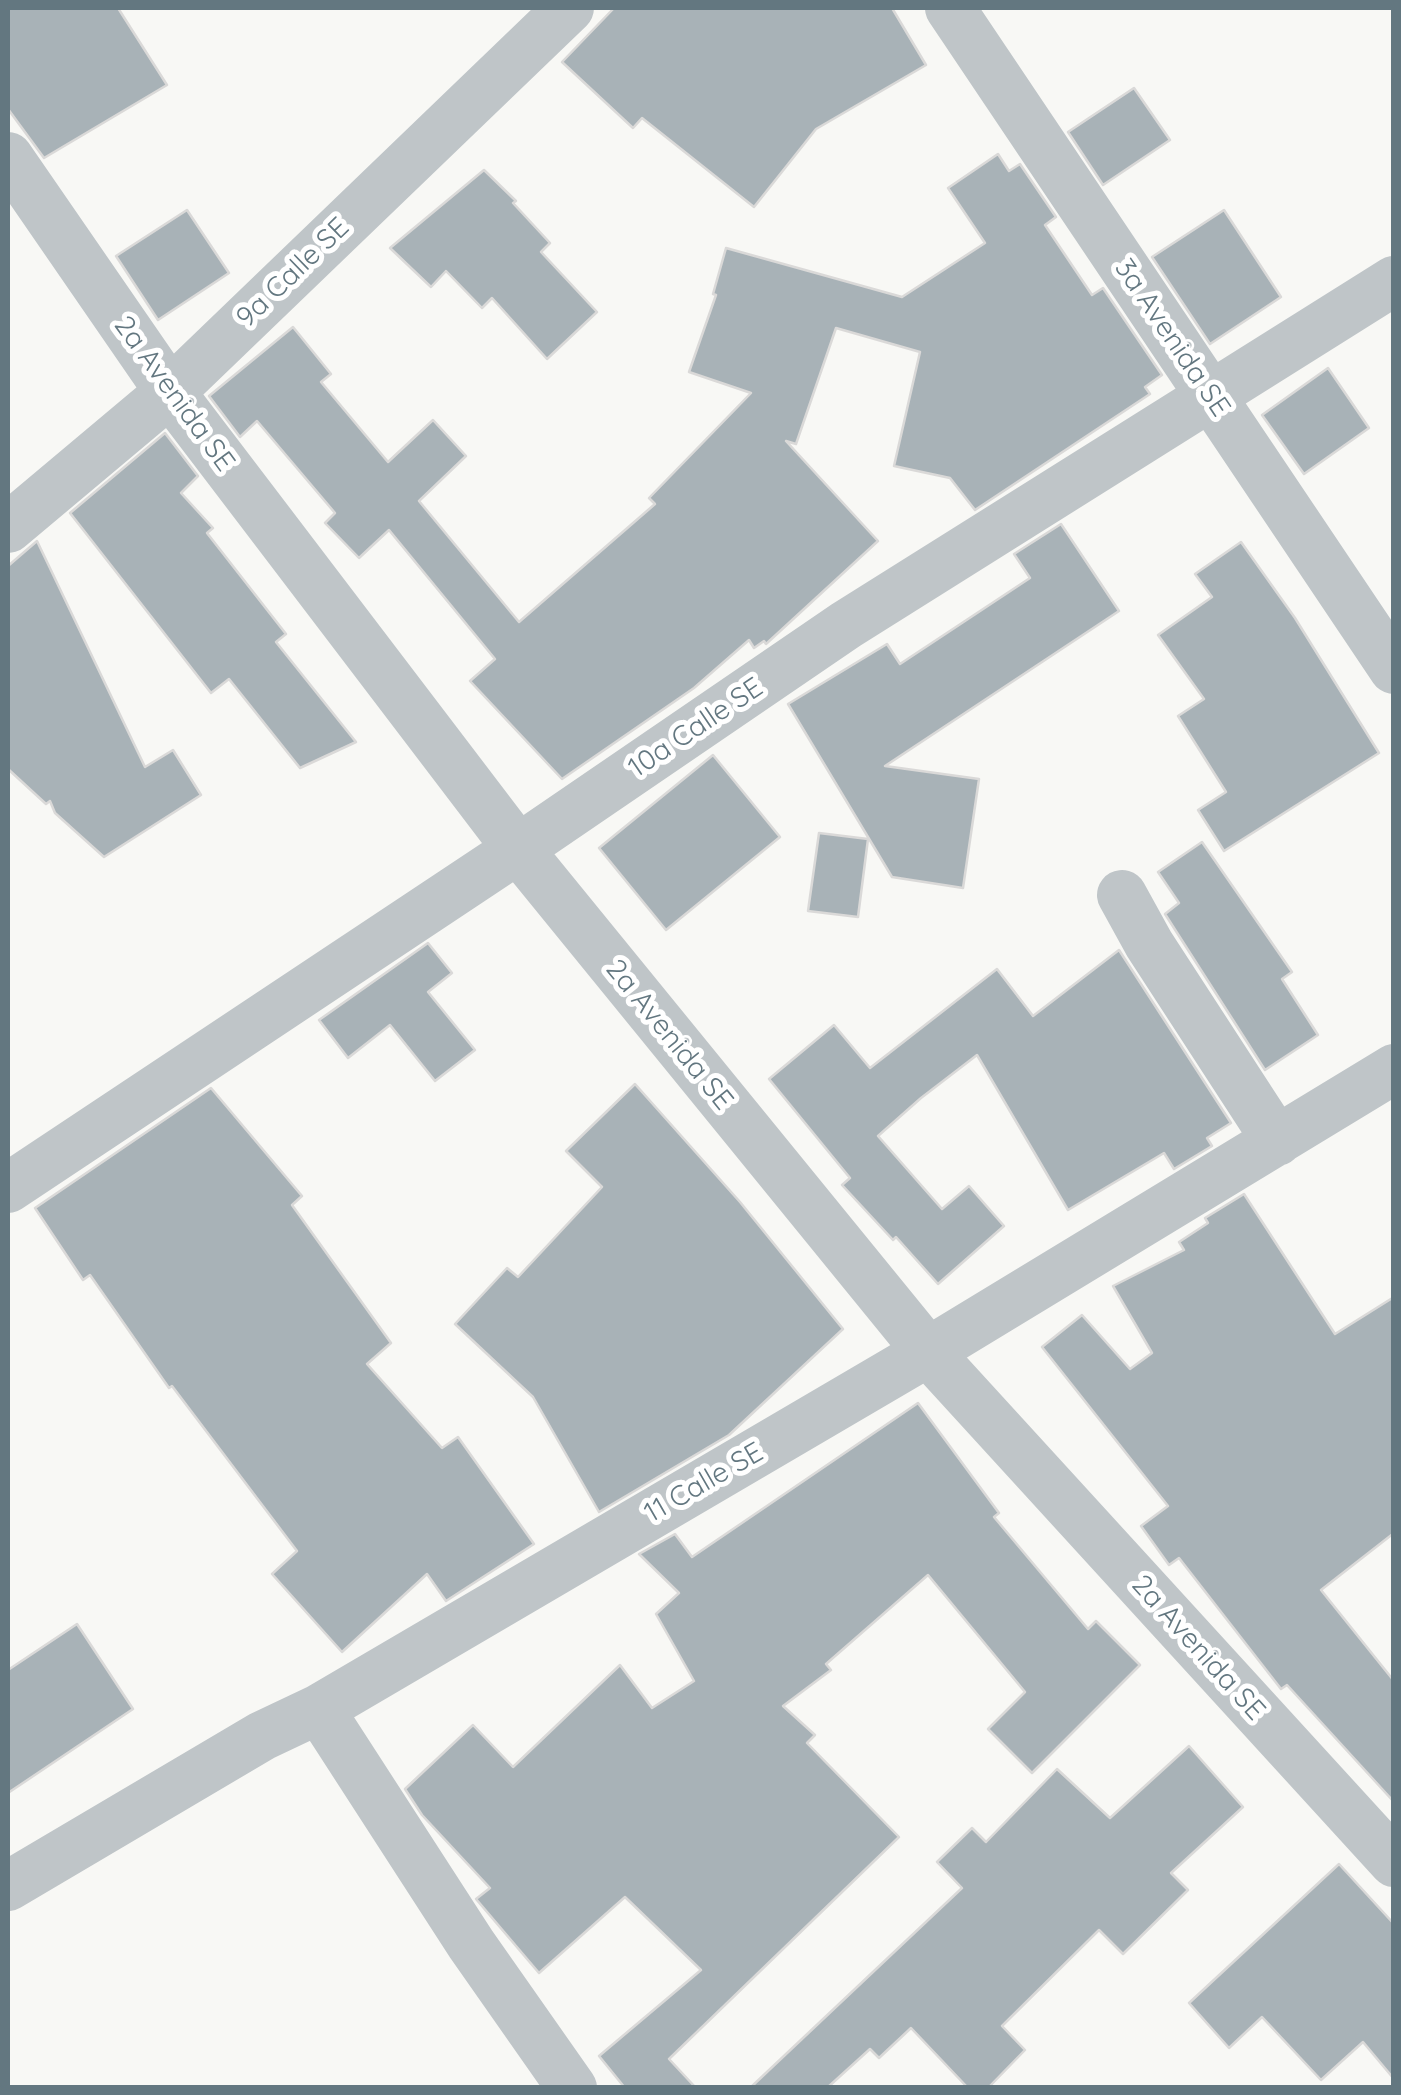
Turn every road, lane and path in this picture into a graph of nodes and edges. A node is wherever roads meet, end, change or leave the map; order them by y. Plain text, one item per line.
1 (569, 8) edge
2 (950, 8) edge
3 (8, 156) edge
4 (1394, 281) edge
5 (170, 392) junction
6 (1210, 395) junction
7 (8, 528) edge
8 (1394, 668) edge
9 (518, 849) junction
10 (1122, 895) dead end
11 (1394, 1069) edge
12 (1277, 1141) junction
13 (8, 1188) edge
14 (928, 1352) junction
15 (319, 1709) junction
16 (1394, 1862) edge
17 (8, 1886) edge
18 (572, 2088) edge

1 - 5 street, 9a Calle SE
2 - 6 street, 3a Avenida SE
3 - 5 street, 2a Avenida SE
4 - 6 street, 10a Calle SE
5 - 7 street, 9a Calle SE
5 - 9 street, 2a Avenida SE
6 - 8 street, 3a Avenida SE
6 - 9 street, 10a Calle SE
9 - 13 street, 10a Calle SE
9 - 14 street, 2a Avenida SE
10 - 12 street
11 - 12 street, 11 Calle SE
12 - 14 street, 11 Calle SE
14 - 15 street, 11 Calle SE
14 - 16 street, 2a Avenida SE
15 - 17 street, 11 Calle SE
15 - 18 street

